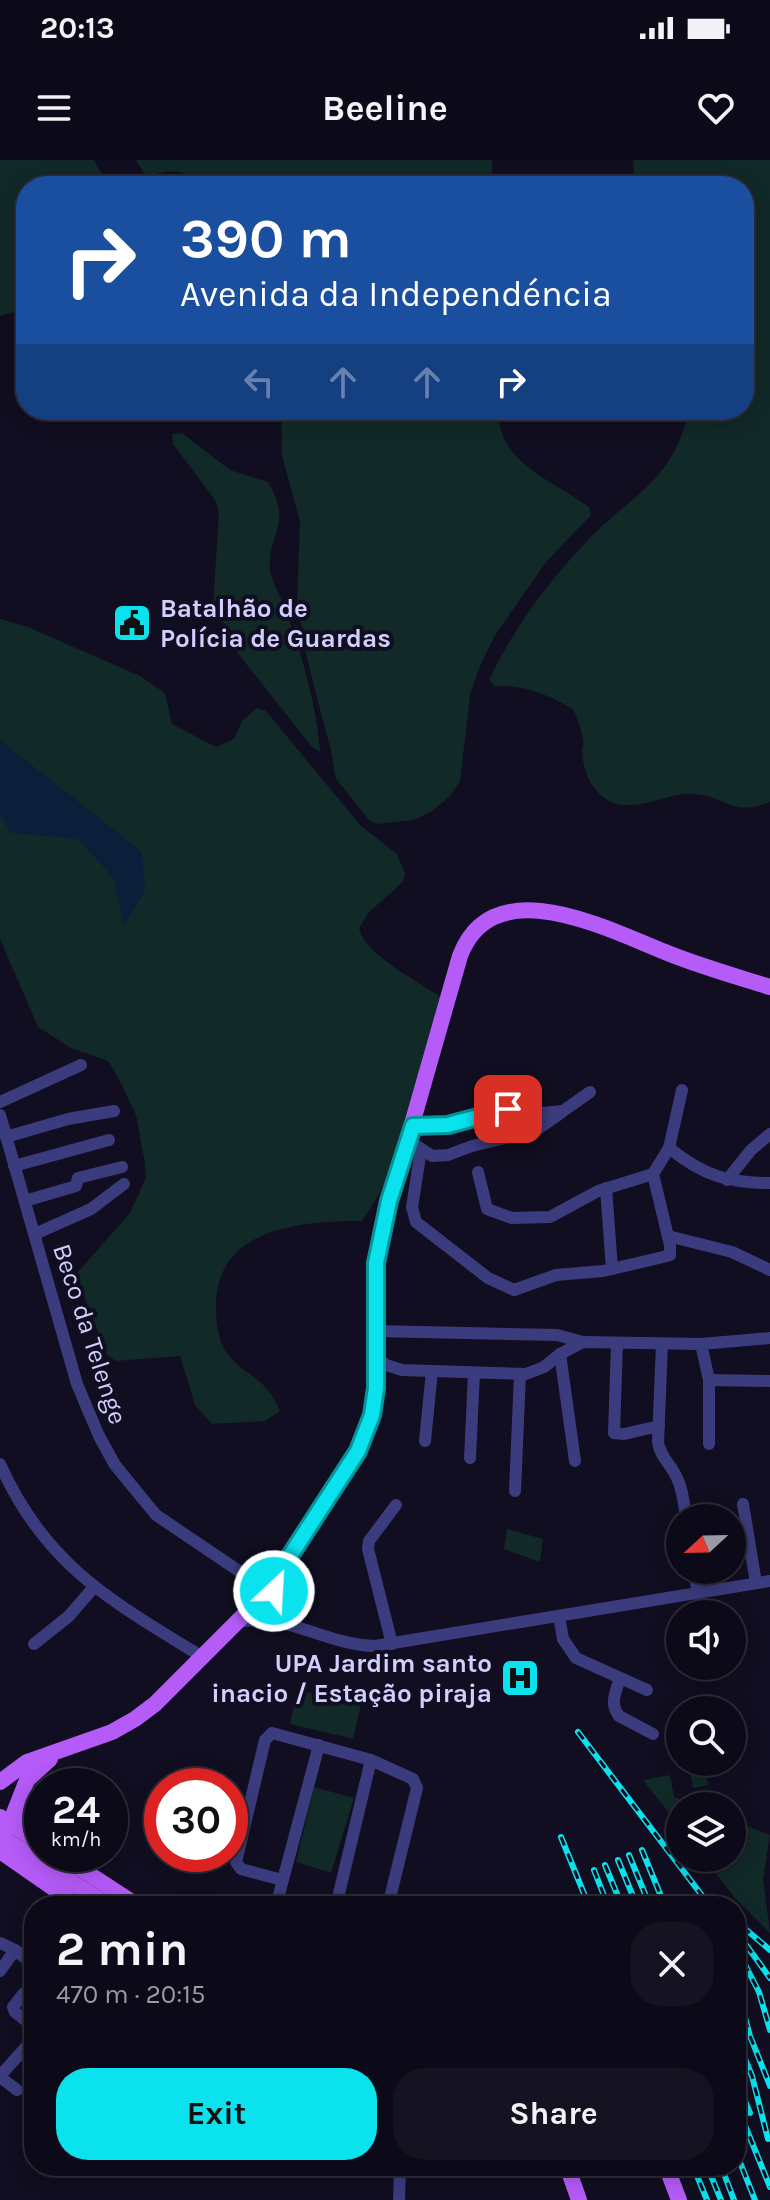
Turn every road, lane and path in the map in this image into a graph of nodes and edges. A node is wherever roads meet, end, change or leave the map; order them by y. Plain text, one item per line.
1 (770, 987) edge
2 (81, 1065) dead end
3 (682, 1090) dead end
4 (590, 1092) dead end
5 (0, 1102) edge
6 (114, 1111) dead end
7 (563, 1111) junction
8 (0, 1115) edge
9 (410, 1132) junction
10 (770, 1134) edge
11 (6, 1137) junction
12 (109, 1140) dead end
13 (669, 1148) junction
14 (421, 1150) junction
15 (14, 1166) junction
16 (122, 1167) dead end
17 (478, 1172) dead end
18 (653, 1174) junction
19 (727, 1180) junction
20 (770, 1183) edge
21 (124, 1184) dead end
22 (606, 1188) junction
23 (25, 1201) junction
24 (35, 1234) junction
25 (668, 1236) junction
26 (612, 1269) junction
27 (770, 1270) edge
28 (375, 1331) junction
29 (770, 1338) edge
30 (583, 1342) junction
31 (617, 1343) junction
32 (662, 1344) junction
33 (701, 1344) junction
34 (560, 1354) junction
35 (376, 1357) junction
36 (402, 1370) junction
37 (432, 1371) junction
38 (474, 1373) junction
39 (520, 1374) junction
40 (709, 1380) junction
41 (770, 1381) edge
42 (376, 1388) junction
43 (659, 1426) junction
44 (425, 1441) dead end
45 (709, 1444) dead end
46 (470, 1458) dead end
47 (575, 1461) dead end
48 (0, 1464) edge
49 (515, 1491) dead end
50 (683, 1504) edge
51 (396, 1505) dead end
52 (746, 1514) edge
53 (696, 1584) edge
54 (766, 1584) edge
55 (270, 1586) junction
56 (94, 1587) junction
57 (698, 1594) junction
58 (559, 1616) junction
59 (237, 1622) junction
60 (292, 1624) junction
61 (34, 1644) dead end
62 (392, 1644) junction
63 (201, 1656) junction
64 (620, 1678) junction
65 (647, 1690) dead end
66 (653, 1734) dead end
67 (319, 1745) junction
68 (60, 1750) junction
69 (371, 1760) junction
70 (0, 1782) edge
71 (0, 1791) edge
72 (16, 1807) junction
73 (0, 1817) edge
74 (24, 1822) edge
75 (24, 1833) edge
76 (0, 1835) edge
77 (24, 1839) edge
78 (0, 1851) edge
79 (70, 1872) edge
80 (86, 1872) edge
81 (103, 1872) edge
82 (282, 1880) junction
83 (65, 1896) edge
84 (98, 1896) edge
85 (123, 1896) edge
86 (135, 1896) edge
87 (278, 1896) edge
88 (338, 1896) edge
89 (390, 1896) edge
90 (0, 1943) edge
91 (15, 1950) junction
92 (24, 1957) edge
93 (0, 1971) edge
94 (24, 1993) edge
95 (24, 2019) edge
96 (24, 2049) edge
97 (0, 2077) edge
98 (17, 2090) dead end
99 (400, 2176) edge
100 (571, 2176) edge
101 (670, 2176) edge
102 (399, 2200) edge
103 (579, 2200) edge
104 (679, 2200) edge

1 - 9 main road
2 - 5 street
3 - 13 street
4 - 7 street
6 - 11 street
7 - 9 street
7 - 14 street
8 - 11 street, Beco da Telenge
9 - 14 street
9 - 28 main road
10 - 19 street
11 - 15 street, Beco da Telenge
12 - 15 street
13 - 18 street
13 - 19 street
14 - 26 street
15 - 23 street, Beco da Telenge
16 - 23 street
17 - 22 street
18 - 22 street
18 - 25 street
19 - 20 street
21 - 24 street
22 - 26 street
23 - 24 street, Beco da Telenge
24 - 55 street, Beco da Telenge
25 - 26 street
25 - 27 street
28 - 30 street
28 - 35 main road
29 - 33 street
30 - 31 street
30 - 34 street
31 - 32 street
31 - 43 street
32 - 33 street
32 - 43 street
33 - 40 street
34 - 39 street
34 - 47 street
35 - 36 street
35 - 42 main road
36 - 37 street
36 - 42 street
37 - 38 street
37 - 44 street
38 - 39 street
38 - 46 street
39 - 49 street
40 - 41 street
40 - 45 street
42 - 55 main road
43 - 50 street
48 - 56 street
51 - 62 street
52 - 54 street
53 - 57 street
54 - 57 street
55 - 59 main road
55 - 60 street
56 - 61 street
56 - 63 street
57 - 58 street
58 - 62 street
58 - 64 street
59 - 60 street
59 - 63 main road
60 - 62 street
63 - 68 main road
64 - 65 street
64 - 66 street
67 - 69 street
67 - 82 street
67 - 82 street
68 - 70 main road
68 - 72 main road
69 - 88 street
69 - 89 street
71 - 72 main road
72 - 74 main road
72 - 76 main road
73 - 75 main road
76 - 77 main road
78 - 83 main road
79 - 84 main road
80 - 85 main road
81 - 86 main road
82 - 87 street
90 - 91 street
91 - 92 street
91 - 93 street
94 - 95 street
96 - 97 street
97 - 98 street
99 - 102 street
100 - 103 main road
101 - 104 main road

